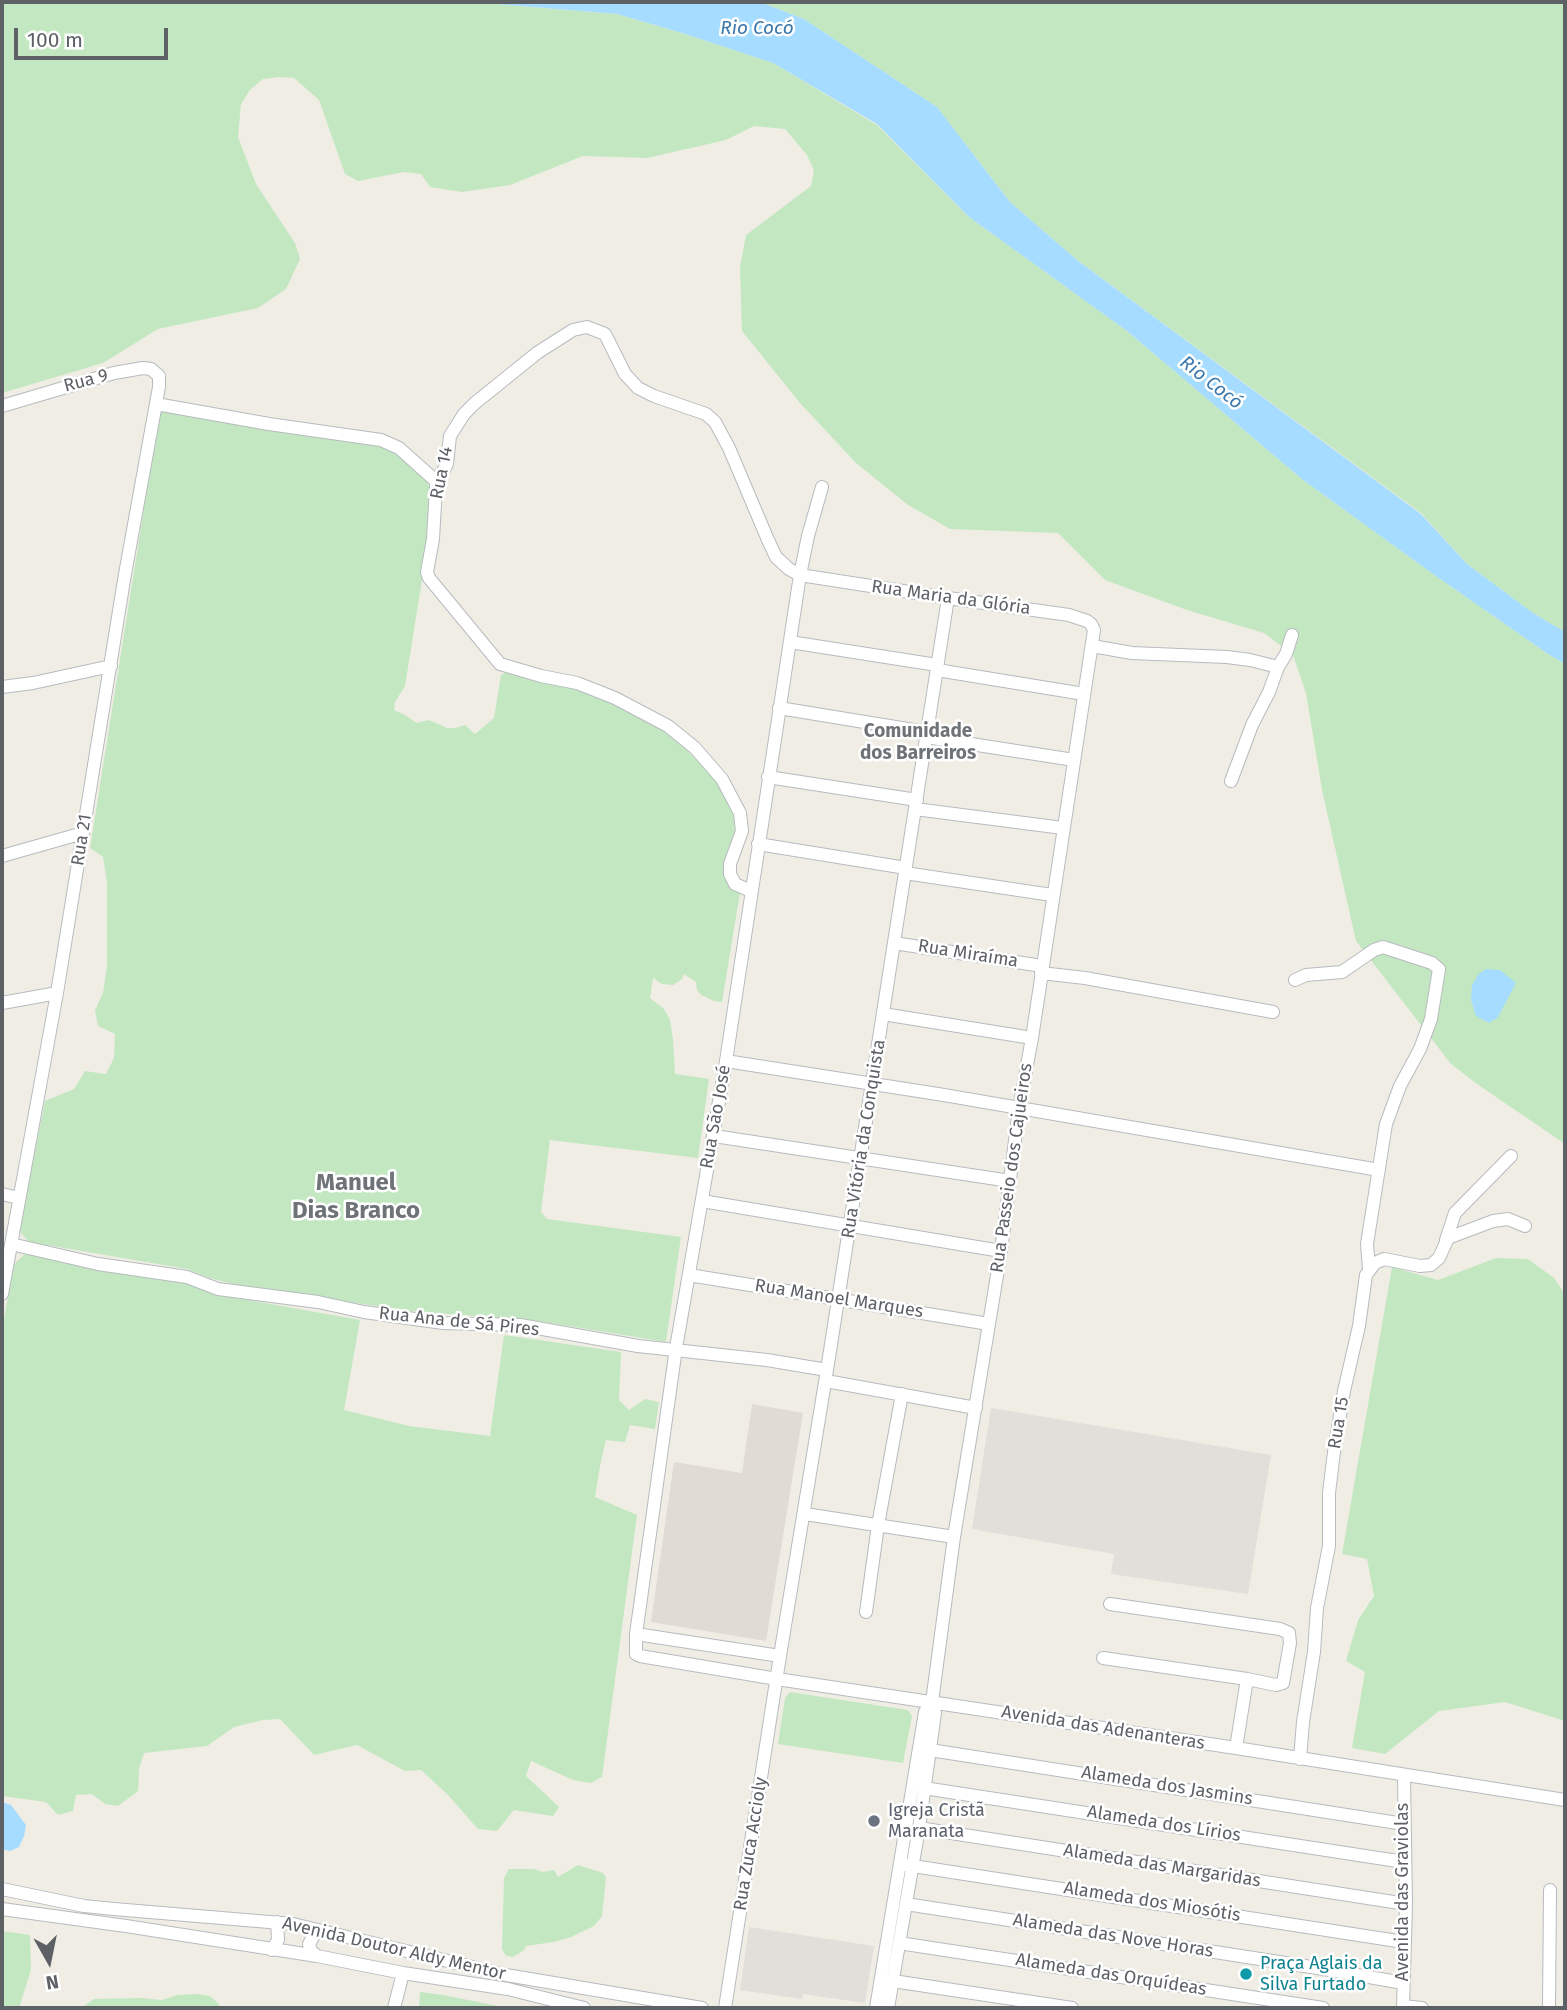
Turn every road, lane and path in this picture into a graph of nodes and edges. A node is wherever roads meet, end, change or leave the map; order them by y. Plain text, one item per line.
1 (159, 387) joint
2 (156, 404) junction
3 (2, 406) edge
4 (437, 482) junction
5 (822, 487) dead end
6 (800, 575) junction
7 (947, 598) junction
8 (1292, 635) dead end
9 (1093, 640) junction
10 (790, 642) junction
11 (111, 666) junction
12 (937, 667) junction
13 (1278, 667) junction
14 (2, 687) edge
15 (1084, 694) junction
16 (779, 708) junction
17 (926, 734) junction
18 (1074, 760) junction
19 (768, 777) junction
20 (1231, 781) dead end
21 (916, 804) junction
22 (1063, 828) junction
23 (83, 833) junction
24 (758, 844) junction
25 (2, 856) edge
26 (906, 870) junction
27 (751, 891) junction
28 (1052, 895) junction
29 (894, 943) junction
30 (1041, 969) junction
31 (1295, 979) dead end
32 (57, 993) junction
33 (2, 1003) edge
34 (1273, 1012) dead end
35 (883, 1014) junction
36 (1032, 1038) junction
37 (726, 1061) junction
38 (872, 1084) junction
39 (1019, 1109) junction
40 (714, 1136) junction
41 (1511, 1156) dead end
42 (861, 1158) junction
43 (1379, 1170) junction
44 (1010, 1181) junction
45 (2, 1194) edge
46 (19, 1198) junction
47 (702, 1201) junction
48 (850, 1226) junction
49 (1525, 1226) dead end
50 (1446, 1240) junction
51 (11, 1244) junction
52 (1000, 1251) junction
53 (1369, 1269) junction
54 (689, 1275) junction
55 (2, 1294) edge
56 (838, 1300) junction
57 (989, 1324) junction
58 (676, 1348) junction
59 (827, 1375) junction
60 (902, 1394) junction
61 (976, 1408) junction
62 (805, 1514) junction
63 (878, 1525) junction
64 (954, 1537) junction
65 (1110, 1604) dead end
66 (866, 1612) dead end
67 (636, 1634) junction
68 (780, 1656) junction
69 (640, 1657) joint
70 (1103, 1658) dead end
71 (777, 1679) junction
72 (1247, 1679) junction
73 (932, 1702) junction
74 (1236, 1748) junction
75 (930, 1749) junction
76 (1300, 1759) junction
77 (1404, 1775) junction
78 (924, 1788) junction
79 (1565, 1800) edge
80 (1404, 1825) junction
81 (919, 1828) junction
82 (1404, 1862) junction
83 (906, 1865) junction
84 (2, 1889) edge
85 (1550, 1890) dead end
86 (906, 1904) junction
87 (1406, 1904) junction
88 (2, 1909) edge
89 (277, 1922) junction
90 (323, 1931) junction
91 (1404, 1942) junction
92 (900, 1943) junction
93 (272, 1950) junction
94 (317, 1956) junction
95 (403, 1973) junction
96 (893, 1981) junction
97 (1403, 1983) junction
98 (1403, 2007) edge
99 (394, 2008) edge
100 (584, 2008) edge
101 (702, 2008) edge
102 (725, 2008) edge
103 (876, 2008) edge
104 (888, 2008) edge
105 (1072, 2008) edge
106 (1322, 2008) edge
107 (1422, 2008) edge
108 (1549, 2008) edge

1 - 2 street, Rua 21
1 - 3 street, Rua 9
2 - 4 street
2 - 11 street, Rua 21
4 - 6 street, Rua 14
4 - 27 street, Rua 14
5 - 6 street, Rua São José
6 - 7 street, Rua Maria da Glória
6 - 10 street, Rua São José
7 - 9 street, Rua Maria da Glória
7 - 12 street, Rua Vitória da Conquista
8 - 13 street
9 - 13 street
9 - 15 street, Rua Passeio dos Cajueiros
10 - 12 street
10 - 16 street, Rua São José
11 - 14 street
11 - 23 street, Rua 21
12 - 15 street
12 - 17 street, Rua Vitória da Conquista
13 - 20 street
15 - 18 street, Rua Passeio dos Cajueiros
16 - 17 street
16 - 19 street, Rua São José
17 - 18 street
17 - 21 street, Rua Vitória da Conquista
18 - 22 street, Rua Passeio dos Cajueiros
19 - 21 street
19 - 24 street, Rua São José
21 - 22 street
21 - 26 street, Rua Vitória da Conquista
22 - 28 street, Rua Passeio dos Cajueiros
23 - 25 street
23 - 32 street, Rua 21
24 - 26 street
24 - 27 street, Rua São José
26 - 28 street
26 - 29 street, Rua Vitória da Conquista
27 - 37 street, Rua São José
28 - 30 street, Rua Passeio dos Cajueiros
29 - 30 street, Rua Miraíma
29 - 35 street, Rua Vitória da Conquista
30 - 34 street, Rua Miraíma
30 - 36 street, Rua Passeio dos Cajueiros
31 - 43 street, Rua 15
32 - 33 street
32 - 46 street, Rua 21
35 - 36 street
35 - 38 street, Rua Vitória da Conquista
36 - 39 street, Rua Passeio dos Cajueiros
37 - 38 street
37 - 40 street, Rua São José
38 - 39 street
38 - 42 street, Rua Vitória da Conquista
39 - 43 street
39 - 44 street, Rua Passeio dos Cajueiros
40 - 42 street
40 - 47 street, Rua São José
41 - 50 street
42 - 44 street
42 - 48 street, Rua Vitória da Conquista
43 - 53 street, Rua 15
44 - 52 street, Rua Passeio dos Cajueiros
45 - 46 street
46 - 51 street, Rua 21
47 - 48 street
47 - 54 street, Rua São José
48 - 52 street
48 - 56 street, Rua Vitória da Conquista
49 - 50 street
50 - 53 street
51 - 55 street, Rua 21
51 - 58 street, Rua Ana de Sá Pires
52 - 57 street, Rua Passeio dos Cajueiros
53 - 76 street, Rua 15
54 - 56 street, Rua Manoel Marques
54 - 58 street, Rua São José
56 - 57 street, Rua Manoel Marques
56 - 59 street, Rua Vitória da Conquista
57 - 61 street, Rua Passeio dos Cajueiros
58 - 59 street, Rua Ana de Sá Pires
58 - 67 street, Rua São José
59 - 60 street, Rua Ana de Sá Pires
59 - 62 street, Rua Vitória da Conquista
60 - 61 street, Rua Ana de Sá Pires
60 - 63 street
61 - 64 street, Rua Passeio dos Cajueiros
62 - 63 street
62 - 68 street, Rua Vitória da Conquista
63 - 64 street
63 - 66 street
64 - 73 street, Rua Passeio dos Cajueiros
65 - 72 street
67 - 68 street
67 - 69 street, Rua São José
68 - 71 street, Rua Vitória da Conquista
69 - 71 street, Avenida das Adenanteras
70 - 72 street
71 - 73 street, Avenida das Adenanteras
71 - 102 street, Rua Zuca Accioly
72 - 74 street
73 - 74 street, Avenida das Adenanteras
73 - 75 street
73 - 83 street
74 - 76 street, Avenida das Adenanteras
75 - 78 street
75 - 80 street, Alameda dos Jasmins
76 - 77 street, Avenida das Adenanteras
77 - 79 street, Avenida das Adenanteras
77 - 80 street, Avenida das Graviolas
78 - 81 street
78 - 82 street, Alameda dos Lírios
80 - 82 street, Avenida das Graviolas
81 - 83 street
81 - 87 street, Alameda das Margaridas
82 - 87 street, Avenida das Graviolas
83 - 86 street
83 - 91 street, Alameda dos Miosótis
83 - 103 street
84 - 89 street, Avenida Doutor Aldy Mentor
85 - 108 street
86 - 92 street
86 - 97 street, Alameda das Nove Horas
87 - 91 street, Avenida das Graviolas
88 - 93 street, Avenida Doutor Aldy Mentor
89 - 90 street, Avenida Doutor Aldy Mentor
89 - 93 street
90 - 94 street
90 - 101 street, Avenida Doutor Aldy Mentor
91 - 97 street, Avenida das Graviolas
92 - 96 street
92 - 106 street, Alameda das Orquídeas
93 - 94 street, Avenida Doutor Aldy Mentor
94 - 95 street, Avenida Doutor Aldy Mentor
95 - 99 street
95 - 100 street, Avenida Doutor Aldy Mentor
96 - 104 street
96 - 105 street
97 - 98 street, Avenida das Graviolas
98 - 107 street

